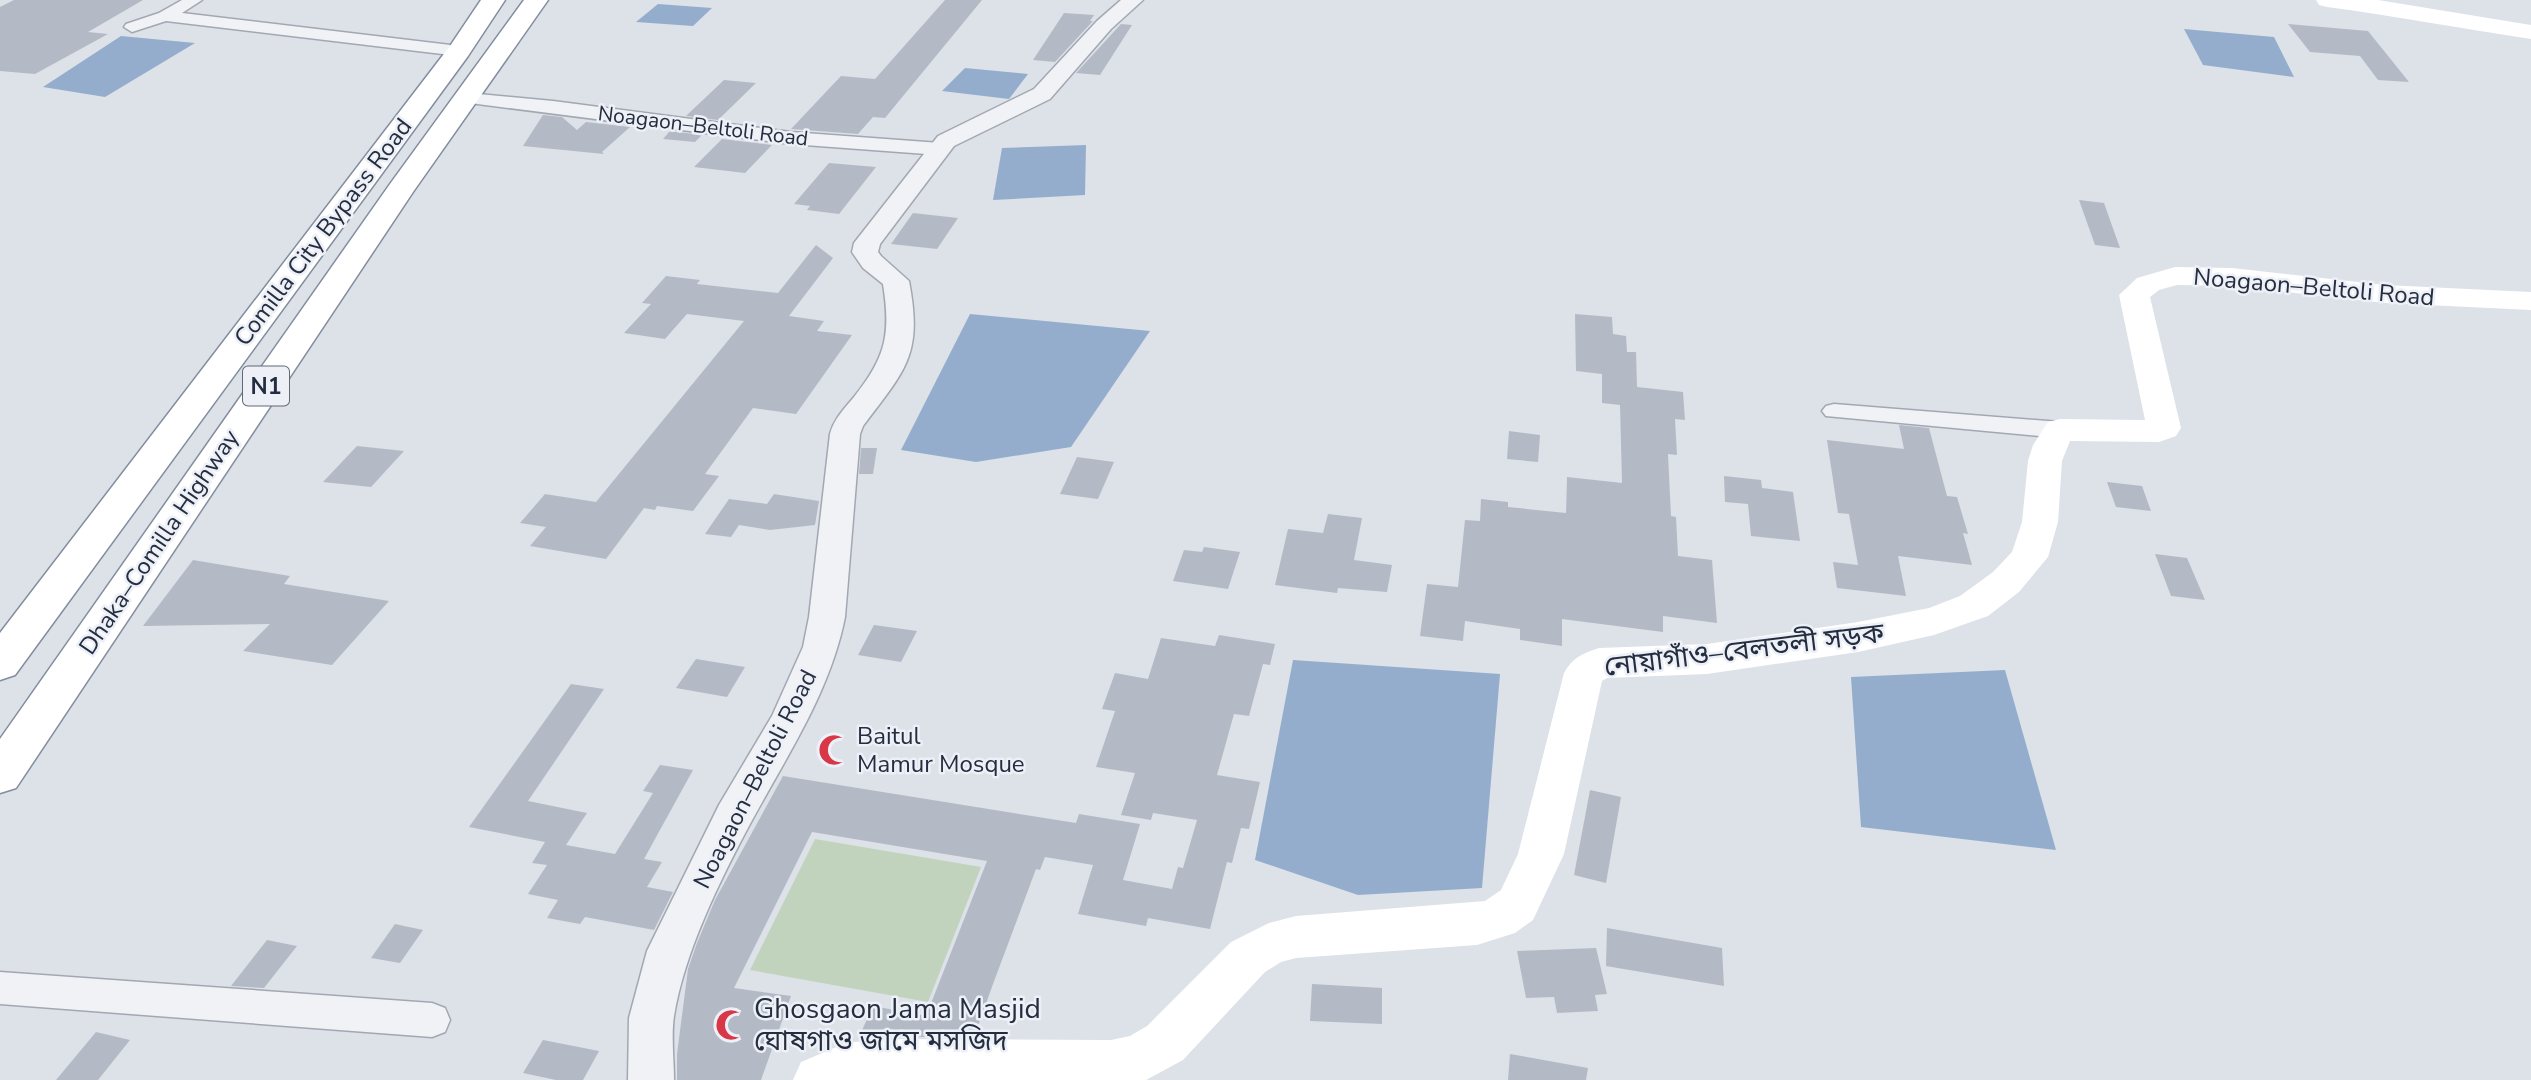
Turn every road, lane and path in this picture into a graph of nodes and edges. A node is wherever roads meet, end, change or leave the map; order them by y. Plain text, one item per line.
1 (194, 0) edge
2 (493, 0) edge
3 (537, 0) edge
4 (1133, 0) edge
5 (2327, 0) edge
6 (164, 16) junction
7 (132, 27) dead end
8 (2531, 32) edge
9 (459, 51) junction
10 (468, 98) junction
11 (940, 149) junction
12 (2531, 301) edge
13 (271, 379) junction
14 (206, 388) junction
15 (1834, 411) dead end
16 (2060, 430) junction
17 (0, 664) edge
18 (0, 775) edge
19 (0, 988) edge
20 (432, 1020) dead end
21 (651, 1080) edge
22 (819, 1080) edge

1 - 6 street
2 - 9 highway, Comilla City Bypass Road / N1
3 - 10 highway, Dhaka–Comilla Highway / N1
4 - 11 street, Noagaon–Beltoli Road
5 - 8 main road
6 - 7 street
6 - 9 street
9 - 14 highway, Comilla City Bypass Road / N1
10 - 11 street, Noagaon–Beltoli Road
10 - 13 highway, Dhaka–Comilla Highway / N1
11 - 21 street, Noagaon–Beltoli Road
12 - 16 main road, Noagaon–Beltoli Road
13 - 14 highway
13 - 18 highway, Dhaka–Comilla Highway / N1
14 - 17 highway, Comilla City Bypass Road / N1
15 - 16 street
16 - 22 main road, নোয়াগাঁও–বেলতলী সড়ক
19 - 20 street

